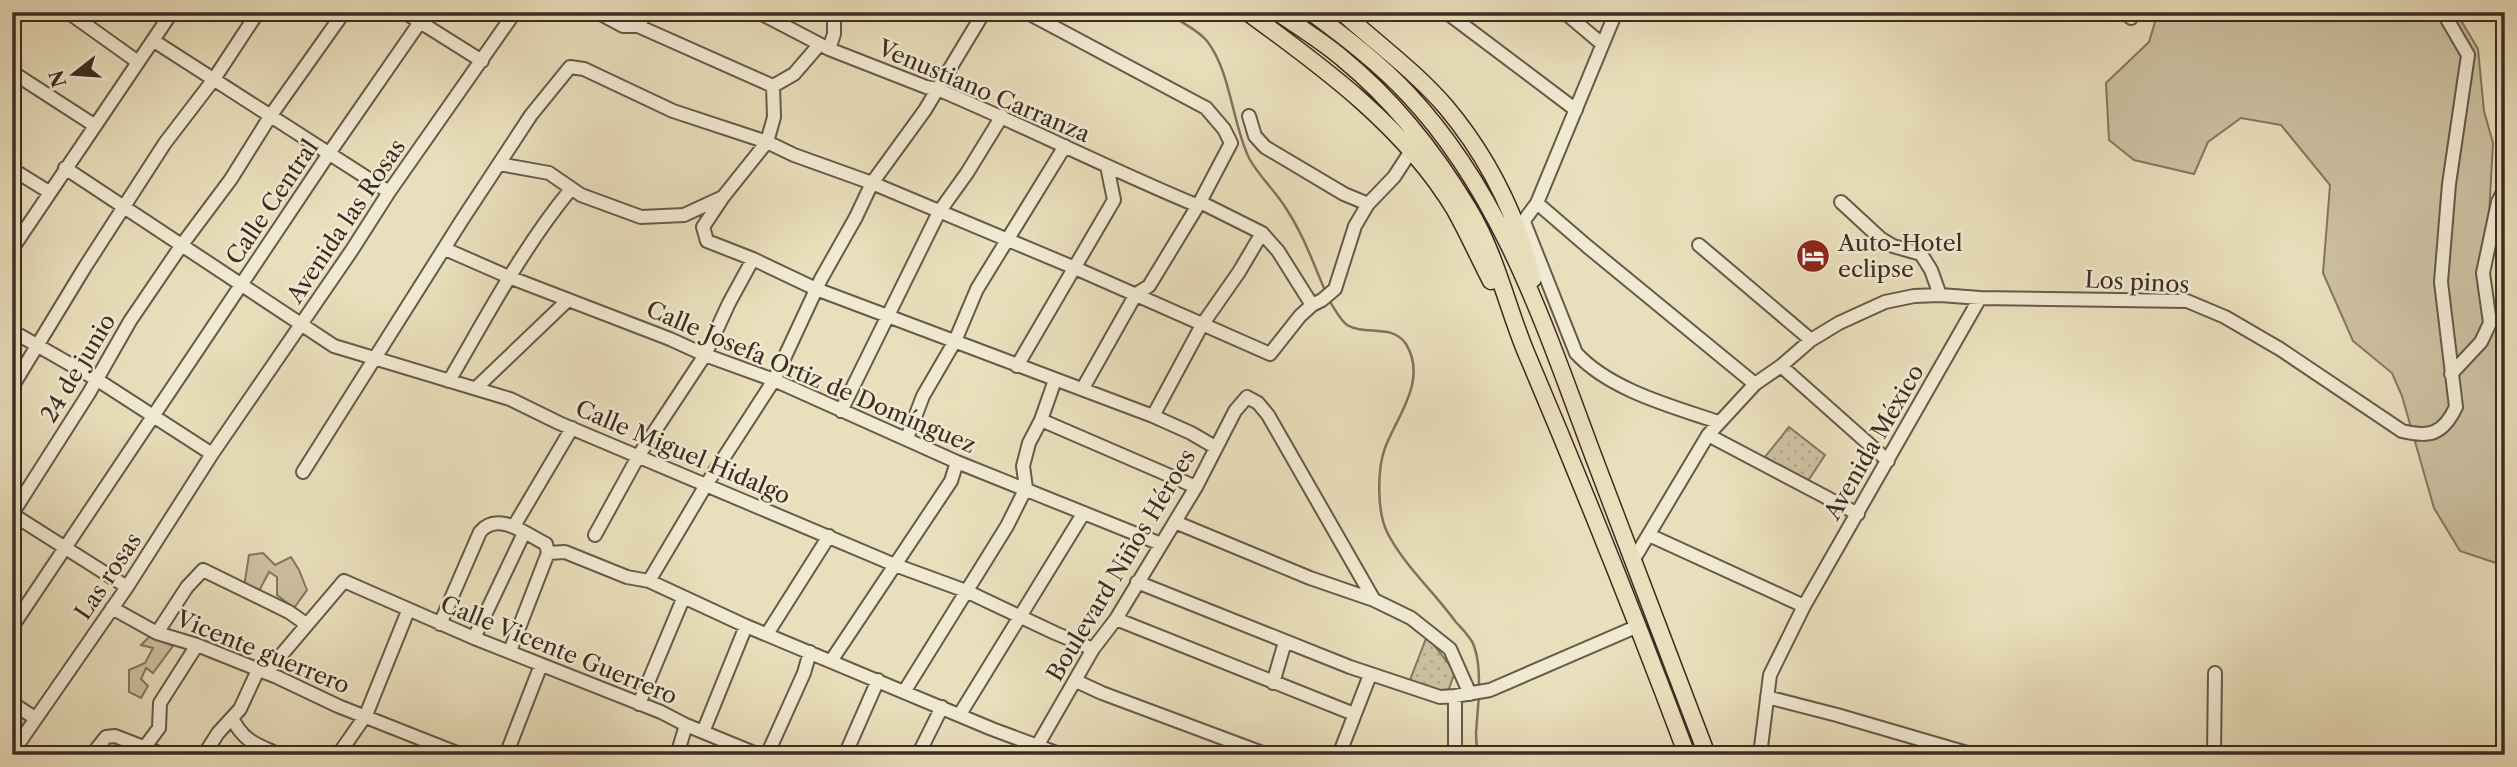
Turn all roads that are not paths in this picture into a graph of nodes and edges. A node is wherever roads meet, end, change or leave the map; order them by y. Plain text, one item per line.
1 (68, 12) edge
2 (172, 12) edge
3 (258, 12) edge
4 (345, 12) edge
5 (404, 12) edge
6 (515, 12) edge
7 (597, 12) edge
8 (647, 12) edge
9 (758, 12) edge
10 (834, 12) edge
11 (984, 12) edge
12 (1026, 12) edge
13 (1247, 12) edge
14 (1277, 12) edge
15 (1311, 12) edge
16 (1342, 12) edge
17 (1446, 12) edge
18 (1564, 12) edge
19 (1616, 12) edge
20 (2443, 12) edge
21 (424, 17) edge
22 (638, 26) junction
23 (154, 40) junction
24 (1602, 44) junction
25 (824, 47) junction
26 (482, 61) junction
27 (138, 62) junction
28 (12, 72) edge
29 (214, 79) junction
30 (773, 86) junction
31 (937, 89) junction
32 (1576, 110) junction
33 (271, 116) junction
34 (1002, 116) junction
35 (1249, 116) dead end
36 (94, 125) junction
37 (767, 142) junction
38 (1065, 146) junction
39 (1410, 151) junction
40 (330, 152) junction
41 (499, 164) junction
42 (1107, 166) junction
43 (65, 168) junction
44 (12, 169) edge
45 (872, 183) junction
46 (571, 188) junction
47 (2505, 188) edge
48 (49, 192) junction
49 (389, 192) junction
50 (723, 197) junction
51 (1841, 202) dead end
52 (1537, 203) junction
53 (1198, 204) junction
54 (1368, 204) junction
55 (123, 207) junction
56 (939, 212) junction
57 (1520, 225) junction
58 (1262, 233) junction
59 (1008, 240) junction
60 (1699, 245) dead end
61 (181, 246) junction
62 (12, 249) edge
63 (445, 249) junction
64 (753, 259) junction
65 (1075, 268) junction
66 (509, 277) junction
67 (241, 285) junction
68 (816, 289) junction
69 (1136, 295) junction
70 (1940, 295) junction
71 (1980, 298) junction
72 (568, 300) junction
73 (1312, 305) junction
74 (887, 315) junction
75 (1202, 325) junction
76 (301, 326) junction
77 (1544, 326) junction
78 (12, 331) edge
79 (1518, 333) junction
80 (1811, 340) junction
81 (955, 341) junction
82 (38, 346) junction
83 (705, 355) junction
84 (374, 360) junction
85 (1017, 366) junction
86 (1781, 366) junction
87 (2451, 374) junction
88 (96, 379) junction
89 (774, 380) junction
90 (1055, 380) junction
91 (449, 381) junction
92 (1755, 384) junction
93 (12, 387) edge
94 (476, 388) junction
95 (1083, 388) junction
96 (841, 411) junction
97 (153, 416) junction
98 (1153, 416) junction
99 (1041, 420) junction
100 (1718, 422) junction
101 (572, 428) junction
102 (1708, 435) junction
103 (907, 438) junction
104 (1215, 447) junction
105 (212, 454) junction
106 (639, 455) junction
107 (957, 461) junction
108 (1888, 461) junction
109 (303, 472) dead end
110 (706, 485) junction
111 (1196, 486) junction
112 (1026, 488) junction
113 (1858, 513) junction
114 (12, 514) edge
115 (1083, 514) junction
116 (1175, 522) junction
117 (519, 530) junction
118 (596, 535) dead end
119 (1649, 535) junction
120 (829, 536) junction
121 (1161, 544) junction
122 (547, 548) junction
123 (65, 550) junction
124 (1634, 559) junction
125 (895, 565) junction
126 (649, 581) junction
127 (1137, 582) junction
128 (127, 587) junction
129 (966, 591) junction
130 (683, 599) junction
131 (1374, 600) junction
132 (1804, 606) junction
133 (112, 608) junction
134 (408, 611) junction
135 (1020, 617) junction
136 (1116, 619) junction
137 (306, 624) junction
138 (440, 624) junction
139 (746, 626) junction
140 (1638, 626) junction
141 (12, 627) edge
142 (157, 633) junction
143 (767, 634) junction
144 (474, 638) junction
145 (1285, 642) junction
146 (197, 645) junction
147 (1093, 649) junction
148 (510, 651) junction
149 (810, 652) junction
150 (831, 661) junction
151 (541, 665) junction
152 (262, 672) junction
153 (2215, 673) dead end
154 (1370, 675) junction
155 (878, 680) junction
156 (1076, 681) junction
157 (1273, 683) junction
158 (904, 692) junction
159 (1473, 693) junction
160 (1455, 696) junction
161 (1766, 697) junction
162 (12, 703) edge
163 (639, 704) junction
164 (942, 707) junction
165 (960, 714) junction
166 (1354, 714) junction
167 (366, 715) junction
168 (35, 718) junction
169 (232, 718) junction
170 (686, 725) junction
171 (703, 732) junction
172 (95, 751) dead end
173 (146, 751) edge
174 (1035, 751) edge
175 (12, 752) edge
176 (164, 755) edge
177 (204, 755) edge
178 (280, 755) edge
179 (338, 755) edge
180 (462, 755) edge
181 (506, 755) edge
182 (677, 755) edge
183 (759, 755) edge
184 (767, 755) edge
185 (845, 755) edge
186 (918, 755) edge
187 (1062, 755) edge
188 (1268, 755) edge
189 (1339, 755) edge
190 (1455, 755) edge
191 (1687, 755) edge
192 (1707, 755) edge
193 (1760, 755) edge
194 (1974, 755) edge
195 (2214, 755) edge

1 - 27 street
2 - 23 street
3 - 29 street
4 - 33 street, 24 de junio
5 - 21 street
6 - 26 street, Avenida las Rosas
7 - 22 street
8 - 22 street
9 - 25 street, Venustiano Carranza
10 - 25 street
11 - 31 street
12 - 53 street
13 - 39 main road
14 - 79 main road
15 - 77 main road
16 - 57 main road
17 - 32 street
18 - 24 street
19 - 24 street
20 - 87 street, Los pinos
21 - 26 street
21 - 40 street, Calle Central
22 - 30 street
23 - 27 street
23 - 29 street
24 - 32 street
25 - 30 street
25 - 31 street, Venustiano Carranza
26 - 49 street, Avenida las Rosas
27 - 36 street
28 - 36 street
29 - 33 street
29 - 55 street
30 - 37 street
31 - 34 street, Venustiano Carranza
31 - 45 street
32 - 52 street
33 - 40 street
33 - 61 street, 24 de junio
34 - 38 street, Venustiano Carranza
34 - 56 street
35 - 54 street
36 - 43 street
37 - 41 street
37 - 45 street
37 - 50 street
38 - 42 street, Venustiano Carranza
38 - 59 street
39 - 54 street
39 - 79 main road
40 - 49 street
40 - 67 street, Calle Central
41 - 46 street
41 - 63 street
42 - 53 street, Venustiano Carranza
42 - 65 street
43 - 48 street
43 - 55 street, Calle Miguel Hidalgo
44 - 48 street
45 - 56 street
45 - 68 street
46 - 50 street
46 - 66 street
47 - 87 street
48 - 62 street
49 - 76 street, Avenida las Rosas
50 - 64 street
51 - 70 street
52 - 57 street
52 - 92 street
53 - 58 street, Venustiano Carranza
53 - 69 street
54 - 73 street
55 - 61 street, Calle Miguel Hidalgo
55 - 82 street
56 - 59 street
56 - 74 street
57 - 77 main road
57 - 100 street
58 - 73 street
58 - 75 street
59 - 65 street
59 - 81 street
60 - 80 street
61 - 67 street, Calle Miguel Hidalgo
61 - 88 street, 24 de junio
63 - 66 street, Calle Josefa Ortiz de Domínguez
63 - 84 street
64 - 68 street
64 - 83 street
65 - 69 street
65 - 85 street
66 - 72 street, Calle Josefa Ortiz de Domínguez
66 - 91 street
67 - 76 street, Calle Miguel Hidalgo
67 - 97 street, Calle Central
68 - 74 street
68 - 89 street
69 - 75 street
69 - 95 street
70 - 71 street, Los pinos
70 - 80 street, Los pinos
71 - 87 street, Los pinos
71 - 108 street, Avenida México
72 - 83 street, Calle Josefa Ortiz de Domínguez
72 - 94 street
73 - 75 street
74 - 81 street
74 - 96 street
75 - 98 street
76 - 84 street, Calle Miguel Hidalgo
76 - 105 street, Avenida las Rosas
77 - 124 main road
78 - 82 street
79 - 140 main road
80 - 86 street, Los pinos
81 - 85 street
81 - 103 street
82 - 88 street
82 - 93 street
83 - 89 street, Calle Josefa Ortiz de Domínguez
83 - 106 street
84 - 91 street, Calle Miguel Hidalgo
84 - 109 street
85 - 90 street
86 - 92 street, Los pinos
86 - 108 street
88 - 97 street
88 - 114 street, 24 de junio
89 - 96 street, Calle Josefa Ortiz de Domínguez
89 - 110 street
90 - 95 street
90 - 99 street
91 - 94 street, Calle Miguel Hidalgo
92 - 100 street, Los pinos
94 - 101 street, Calle Miguel Hidalgo
95 - 98 street
96 - 103 street, Calle Josefa Ortiz de Domínguez
97 - 105 street
97 - 123 street, Calle Central
98 - 104 street
99 - 111 street
99 - 112 street
100 - 102 street, Los pinos
101 - 106 street, Calle Miguel Hidalgo
101 - 117 street
102 - 113 street
102 - 119 street, Los pinos
103 - 107 street, Calle Josefa Ortiz de Domínguez
104 - 111 street, Boulevard Niños Héroes
104 - 131 street, Boulevard Niños Héroes
105 - 128 street, Las rosas
106 - 110 street, Calle Miguel Hidalgo
106 - 118 street
107 - 112 street, Calle Josefa Ortiz de Domínguez
107 - 125 street
108 - 113 street, Avenida México
110 - 120 street, Calle Miguel Hidalgo
110 - 126 street
111 - 116 street, Boulevard Niños Héroes
112 - 115 street, Calle Josefa Ortiz de Domínguez
112 - 129 street
113 - 132 street, Avenida México
114 - 123 street
115 - 121 street, Calle Josefa Ortiz de Domínguez
115 - 135 street
116 - 121 street, Boulevard Niños Héroes
116 - 131 street
117 - 122 street
117 - 138 street
117 - 144 street
119 - 124 street, Los pinos
119 - 132 street
120 - 125 street, Calle Miguel Hidalgo
120 - 143 street
121 - 127 street, Boulevard Niños Héroes
122 - 126 street
122 - 148 street
123 - 128 street
123 - 141 street, Calle Central
124 - 192 main road
125 - 129 street, Calle Miguel Hidalgo
125 - 150 street
126 - 130 street
127 - 136 street, Boulevard Niños Héroes
127 - 145 street
128 - 133 street, Las rosas
129 - 135 street, Calle Miguel Hidalgo
129 - 158 street
130 - 139 street
130 - 163 street
131 - 159 street
132 - 161 street, Avenida México
133 - 142 street, Vicente guerrero
133 - 168 street, Las rosas
134 - 137 street, Calle Vicente Guerrero
134 - 138 street, Calle Vicente Guerrero
134 - 167 street, Vicente guerrero
135 - 147 street, Calle Miguel Hidalgo
135 - 165 street
136 - 147 street, Boulevard Niños Héroes
136 - 157 street
137 - 142 street
137 - 152 street
138 - 144 street, Calle Vicente Guerrero
139 - 143 street
139 - 171 street
140 - 159 street
140 - 191 main road
142 - 146 street, Vicente guerrero
143 - 149 street
144 - 148 street, Calle Vicente Guerrero
145 - 154 street
145 - 157 street
146 - 152 street, Vicente guerrero
146 - 173 street
147 - 156 street, Boulevard Niños Héroes
148 - 151 street, Calle Vicente Guerrero
149 - 150 street
149 - 184 street
150 - 155 street
151 - 163 street, Calle Vicente Guerrero
151 - 181 street
152 - 167 street, Vicente guerrero
152 - 169 street
153 - 195 street
154 - 160 street
154 - 166 street
155 - 158 street
155 - 185 street
156 - 174 street, Boulevard Niños Héroes
156 - 188 street
157 - 166 street
158 - 164 street
159 - 160 street
160 - 190 street
161 - 193 street, Avenida México
161 - 194 street
162 - 168 street
163 - 170 street, Calle Vicente Guerrero
164 - 165 street
164 - 186 street
165 - 174 street
166 - 189 street
167 - 179 street
167 - 180 street
168 - 175 street
169 - 177 street
169 - 178 street
170 - 171 street, Calle Vicente Guerrero
170 - 182 street
171 - 183 street, Calle Vicente Guerrero
172 - 173 street
173 - 176 street
174 - 187 street

